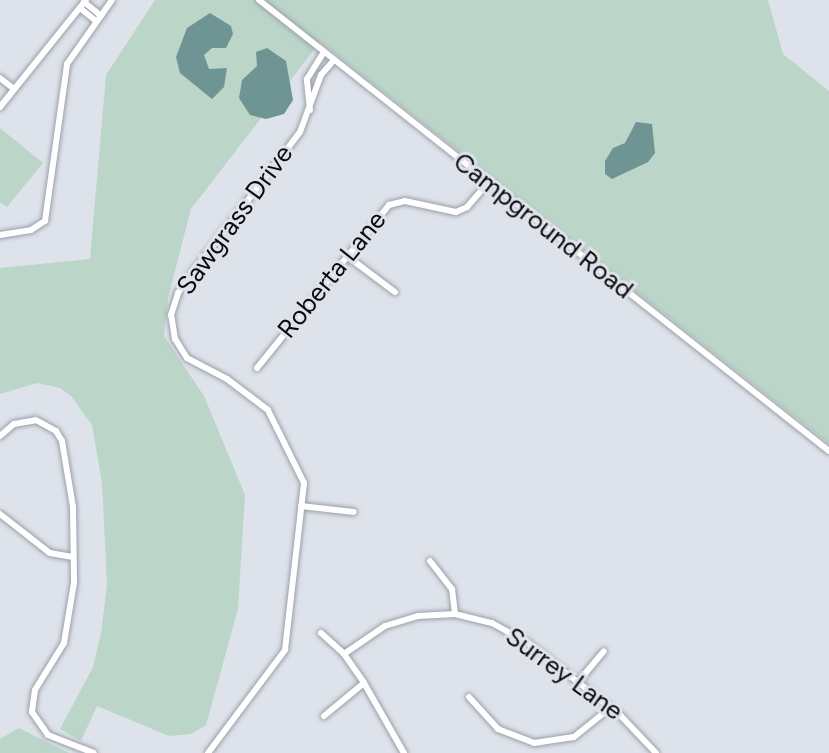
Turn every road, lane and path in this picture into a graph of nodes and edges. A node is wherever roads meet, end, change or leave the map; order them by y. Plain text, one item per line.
1 (112, 0) edge
2 (259, 0) edge
3 (83, 3) edge
4 (99, 18) junction
5 (324, 52) junction
6 (334, 60) junction
7 (0, 78) edge
8 (306, 84) junction
9 (317, 87) junction
10 (14, 89) junction
11 (0, 107) edge
12 (310, 110) junction
13 (488, 183) junction
14 (0, 235) edge
15 (347, 256) junction
16 (395, 292) dead end
17 (257, 368) dead end
18 (0, 436) edge
19 (829, 451) edge
20 (302, 506) junction
21 (354, 512) dead end
22 (0, 514) edge
23 (74, 557) junction
24 (430, 561) dead end
25 (455, 614) junction
26 (321, 633) dead end
27 (604, 651) dead end
28 (344, 654) junction
29 (578, 682) junction
30 (364, 683) junction
31 (469, 697) dead end
32 (610, 708) junction
33 (324, 716) dead end
34 (94, 753) edge
35 (208, 753) edge
36 (404, 753) edge
37 (656, 753) edge

1 - 4 street
2 - 5 street, Campground Road
3 - 4 street
3 - 10 street
4 - 14 street
5 - 6 street, Campground Road
5 - 8 street
6 - 9 street, Sawgrass Drive
6 - 13 street, Campground Road
7 - 10 street
8 - 9 street
8 - 12 street
9 - 12 street, Sawgrass Drive
10 - 11 street
12 - 20 street, Sawgrass Drive
13 - 15 street, Roberta Lane
13 - 19 street, Campground Road
15 - 16 street
15 - 17 street, Roberta Lane
18 - 23 street
20 - 21 street
20 - 35 street, Sawgrass Drive
22 - 23 street
23 - 34 street
24 - 25 street
25 - 28 street, Surrey Lane
25 - 29 street, Surrey Lane
26 - 28 street
27 - 29 street
28 - 30 street
29 - 32 street, Surrey Lane
30 - 33 street
30 - 36 street
31 - 32 street
32 - 37 street, Surrey Lane

